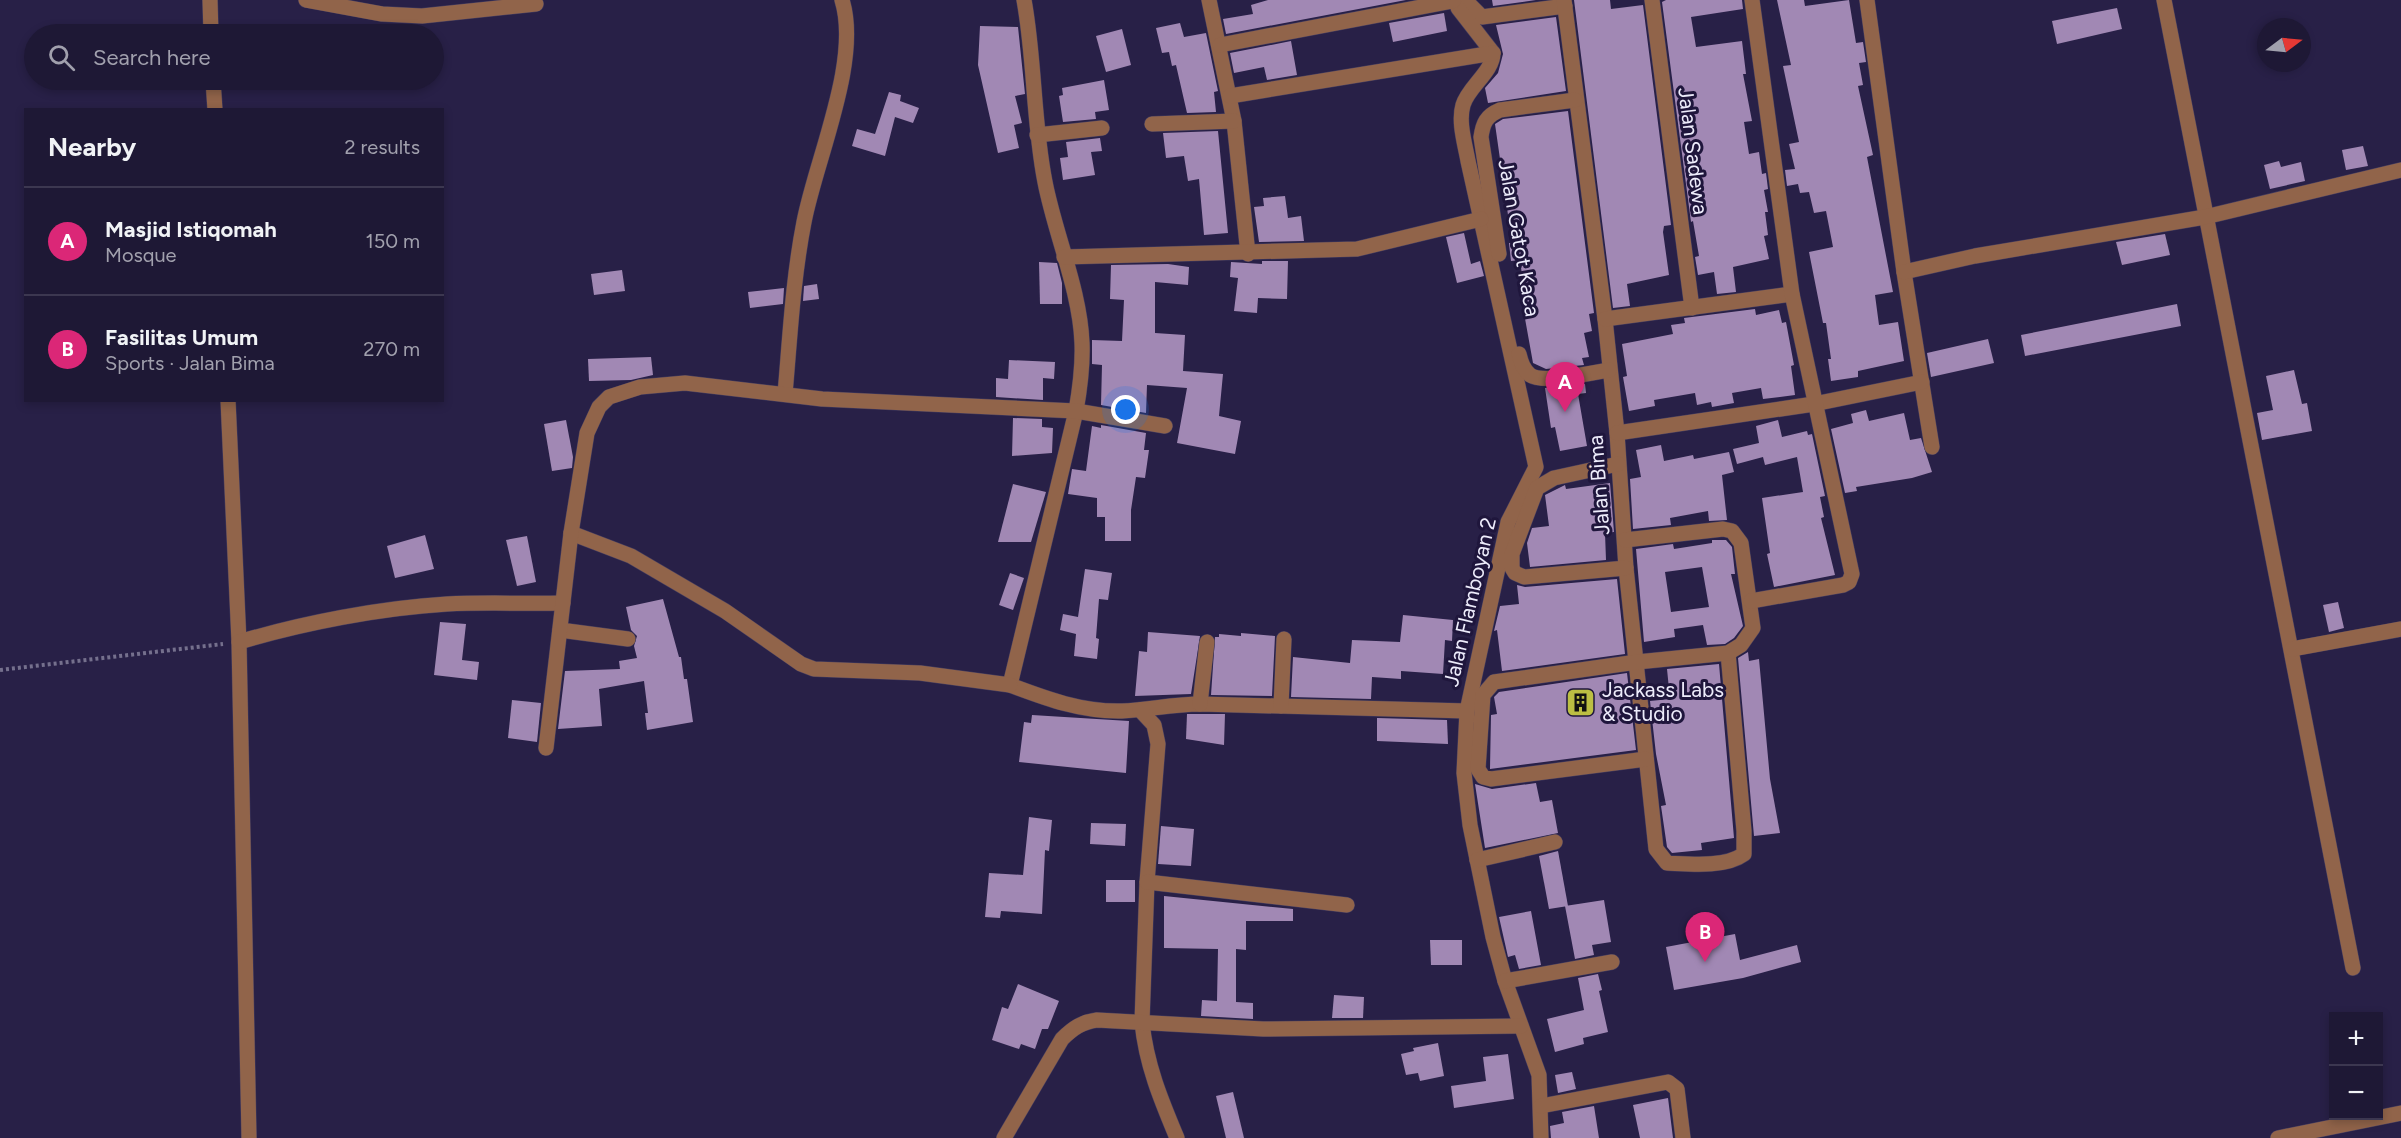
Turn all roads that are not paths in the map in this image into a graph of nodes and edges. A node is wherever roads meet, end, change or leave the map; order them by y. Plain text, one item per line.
1 (210, 0) edge
2 (306, 0) edge
3 (842, 0) edge
4 (1024, 0) edge
5 (1209, 0) edge
6 (1456, 0) edge
7 (1652, 0) edge
8 (1752, 0) edge
9 (1867, 0) edge
10 (2164, 0) edge
11 (1565, 3) edge
12 (536, 4) dead end
13 (211, 24) edge
14 (1220, 45) junction
15 (1493, 53) junction
16 (214, 90) edge
17 (1230, 96) junction
18 (1575, 100) junction
19 (215, 108) edge
20 (1234, 121) junction
21 (1152, 124) dead end
22 (1102, 128) dead end
23 (1037, 135) junction
24 (2401, 170) edge
25 (2205, 217) junction
26 (1481, 219) junction
27 (1248, 254) junction
28 (1064, 257) junction
29 (1904, 272) junction
30 (1792, 294) junction
31 (1692, 308) junction
32 (1605, 320) junction
33 (1608, 370) junction
34 (1922, 381) junction
35 (785, 394) junction
36 (228, 402) edge
37 (1814, 404) junction
38 (1076, 411) junction
39 (1165, 426) dead end
40 (1617, 433) junction
41 (1932, 447) dead end
42 (1618, 464) junction
43 (571, 533) junction
44 (1625, 540) junction
45 (1626, 568) junction
46 (1751, 601) junction
47 (562, 603) junction
48 (2401, 629) edge
49 (560, 630) junction
50 (628, 639) dead end
51 (1284, 639) dead end
52 (239, 642) junction
53 (1207, 642) dead end
54 (2292, 649) junction
55 (1728, 653) junction
56 (1637, 662) junction
57 (1010, 685) junction
58 (1200, 704) junction
59 (1281, 706) junction
60 (1140, 710) junction
61 (1467, 711) junction
62 (546, 748) dead end
63 (1646, 759) junction
64 (1555, 842) dead end
65 (1477, 860) junction
66 (1147, 882) junction
67 (1347, 905) dead end
68 (1612, 962) dead end
69 (2353, 968) dead end
70 (1505, 981) junction
71 (1142, 1022) junction
72 (1521, 1026) junction
73 (1540, 1106) junction
74 (2401, 1113) edge
75 (249, 1138) edge
76 (1004, 1138) edge
77 (1177, 1138) edge
78 (1541, 1138) edge
79 (1683, 1138) edge
80 (2278, 1138) edge

1 - 13 street
2 - 12 street
3 - 35 street
4 - 23 street
5 - 14 street
6 - 11 street
6 - 14 street
6 - 15 street
7 - 31 street, Jalan Sadewa
8 - 30 street
9 - 29 street
10 - 25 street
11 - 18 street, Jalan Bima
14 - 17 street
15 - 17 street
15 - 26 street, Jalan Flamboyan 2
16 - 19 street
17 - 20 street
18 - 32 street, Jalan Bima
18 - 33 street, Jalan Gatot Kaca
20 - 21 street
20 - 27 street
22 - 23 street
23 - 28 street
24 - 25 street
25 - 29 street
25 - 54 street
26 - 27 street
26 - 61 street, Jalan Flamboyan 2
27 - 28 street
28 - 38 street
29 - 34 street
30 - 31 street
30 - 37 street
31 - 32 street
32 - 33 street, Jalan Bima
33 - 40 street, Jalan Bima
34 - 37 street
34 - 41 street
35 - 38 street
35 - 43 street
36 - 52 street
37 - 40 street
37 - 46 street
38 - 39 street
38 - 57 street
40 - 42 street, Jalan Bima
42 - 44 street, Jalan Bima
42 - 45 street
43 - 47 street
43 - 57 street
44 - 45 street, Jalan Bima
44 - 46 street
45 - 56 street, Jalan Bima
46 - 55 street
47 - 49 street
47 - 52 street
48 - 54 street
49 - 50 street
49 - 62 street
51 - 59 street
52 - 75 street
53 - 58 street
54 - 69 street
55 - 56 street
55 - 63 street, Jalan Bima
56 - 63 street, Jalan Bima
56 - 63 street
57 - 60 street
58 - 59 street
58 - 60 street
59 - 61 street
60 - 66 street
61 - 65 street, Jalan Flamboyan 2
64 - 65 street
65 - 70 street, Jalan Flamboyan 2
66 - 67 street
66 - 71 street
68 - 70 street
70 - 72 street, Jalan Flamboyan 2
71 - 72 street
71 - 76 street
71 - 77 street
72 - 73 street, Jalan Flamboyan 2
73 - 78 street, Jalan Flamboyan 2
73 - 79 street
74 - 80 street

